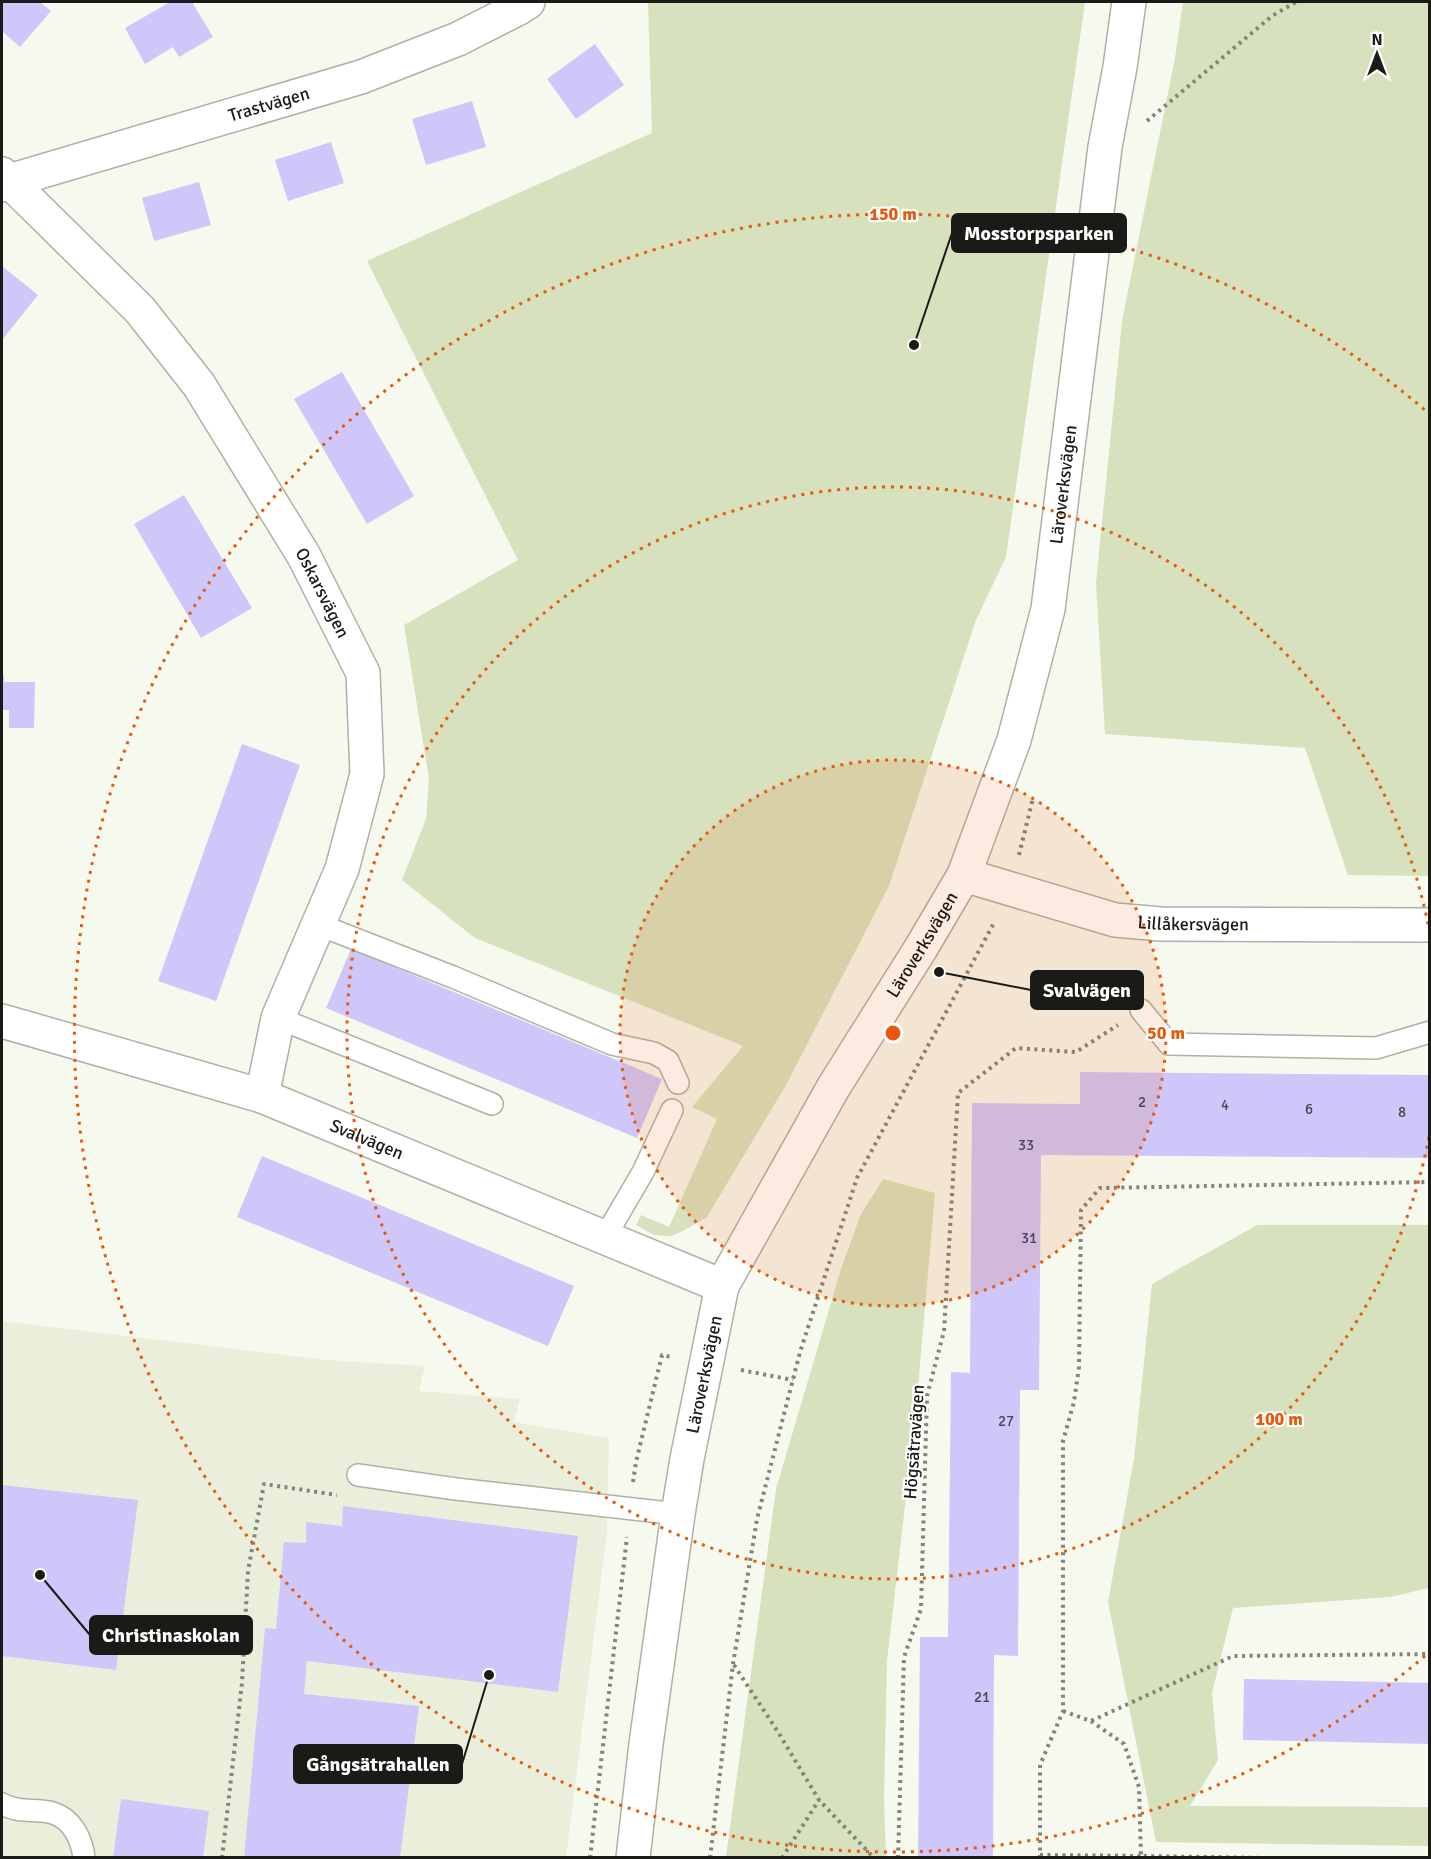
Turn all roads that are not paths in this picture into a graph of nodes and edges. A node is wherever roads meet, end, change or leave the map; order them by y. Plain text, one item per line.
1 (528, 2) edge
2 (1129, 2) edge
3 (4, 180) edge
4 (964, 875) junction
5 (317, 924) junction
6 (1430, 925) edge
7 (1141, 1010) road end
8 (278, 1018) junction
9 (2, 1021) edge
10 (1430, 1032) edge
11 (678, 1083) dead end
12 (262, 1096) junction
13 (492, 1104) dead end
14 (672, 1110) dead end
15 (605, 1237) junction
16 (722, 1286) junction
17 (358, 1475) road end
18 (678, 1514) junction
19 (2, 1804) edge
20 (84, 1857) edge
21 (633, 1857) edge

1 - 3 street, Trastvägen
2 - 4 street, Läroverksvägen
3 - 5 street, Oskarsvägen
4 - 6 street, Lillåkersvägen
4 - 16 street, Läroverksvägen
5 - 8 street, Oskarsvägen
5 - 11 lane
7 - 10 lane
8 - 12 street, Oskarsvägen
8 - 13 lane
9 - 12 street, Svalvägen
12 - 15 street, Svalvägen
14 - 15 lane
15 - 16 street, Svalvägen
16 - 18 street, Läroverksvägen
17 - 18 lane
18 - 21 street, Läroverksvägen
19 - 20 lane

